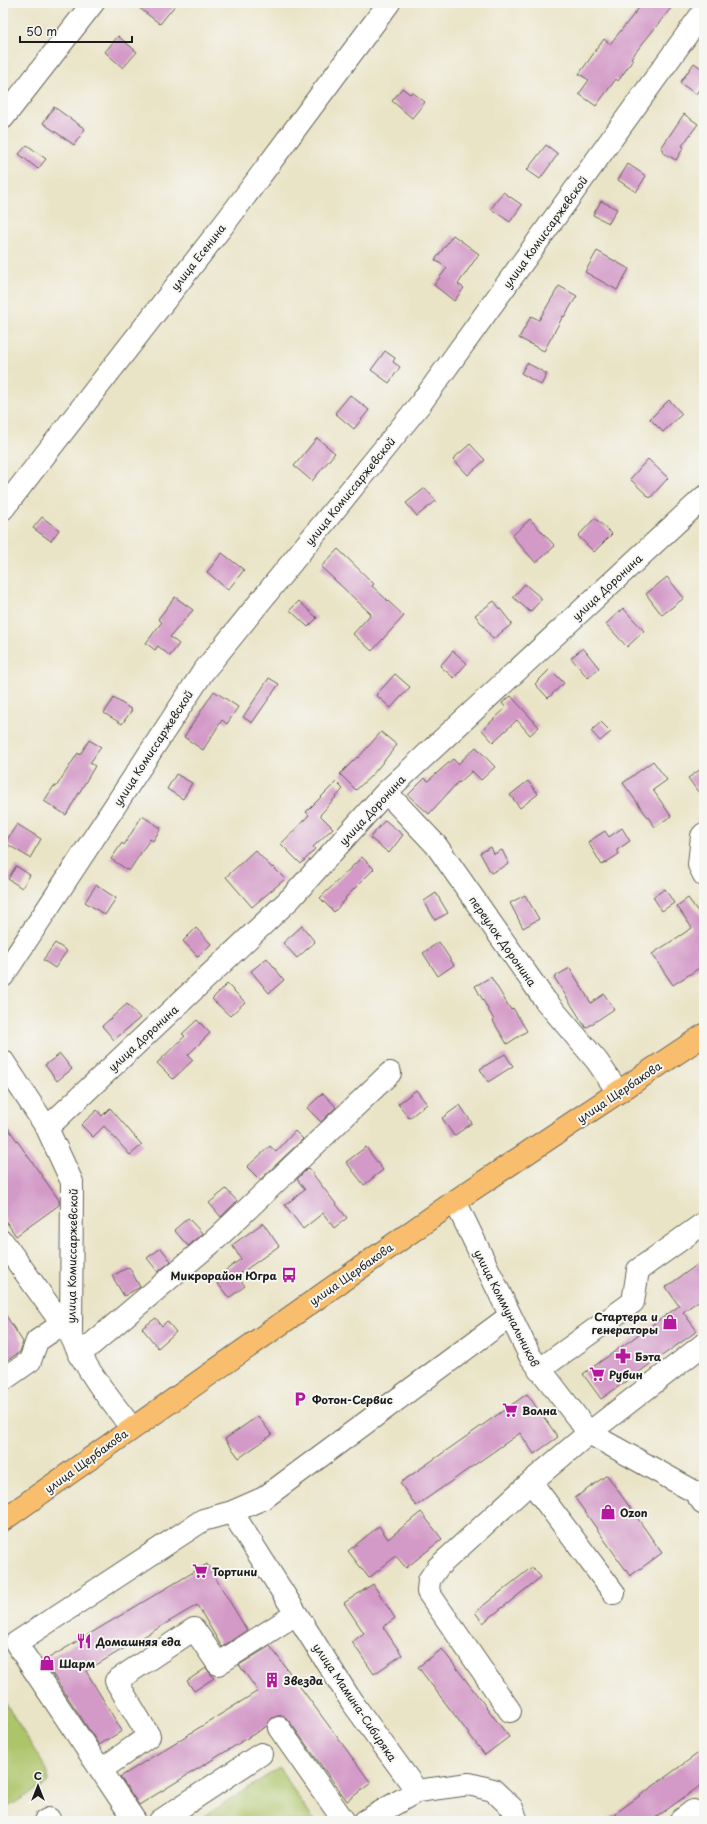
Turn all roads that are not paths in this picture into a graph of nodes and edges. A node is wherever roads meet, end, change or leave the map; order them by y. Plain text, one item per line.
1 (93, 3) edge
2 (389, 3) edge
3 (704, 10) edge
4 (3, 118) edge
5 (704, 497) edge
6 (3, 509) edge
7 (386, 792) junction
8 (704, 834) edge
9 (704, 875) edge
10 (3, 976) edge
11 (704, 1035) edge
12 (3, 1061) edge
13 (390, 1074) dead end
14 (618, 1092) junction
15 (47, 1128) junction
16 (455, 1201) junction
17 (704, 1222) edge
18 (3, 1242) edge
19 (510, 1316) junction
20 (71, 1338) junction
21 (704, 1344) edge
22 (539, 1370) junction
23 (3, 1380) edge
24 (132, 1428) junction
25 (588, 1433) junction
26 (530, 1482) junction
27 (704, 1504) edge
28 (232, 1512) junction
29 (3, 1520) edge
30 (614, 1593) dead end
31 (296, 1614) junction
32 (510, 1711) dead end
33 (279, 1728) dead end
34 (262, 1754) dead end
35 (101, 1770) junction
36 (417, 1791) junction
37 (45, 1821) edge
38 (50, 1821) edge
39 (135, 1821) edge
40 (160, 1821) edge
41 (344, 1821) edge
42 (365, 1821) edge
43 (517, 1821) edge
44 (680, 1821) edge
45 (700, 1821) edge

1 - 4 street
2 - 6 street, улица Есенина
3 - 10 street, улица Комиссаржевской
5 - 7 street, улица Доронина
7 - 14 street, переулок Доронина
7 - 15 street, улица Доронина
8 - 9 street
11 - 14 main road, улица Щербакова
12 - 15 street, улица Комиссаржевской
13 - 20 street
14 - 16 main road, улица Щербакова
15 - 20 street, улица Комиссаржевской
16 - 19 street, улица Коммунальников
16 - 24 main road, улица Щербакова
17 - 22 street
18 - 20 street
19 - 22 street, улица Коммунальников
19 - 28 street
20 - 23 street
20 - 24 street
21 - 25 street
22 - 25 street, улица Коммунальников
24 - 29 main road, улица Щербакова
25 - 26 street
25 - 27 street, улица Коммунальников
26 - 30 street
26 - 32 street
28 - 31 street, улица Мамина-Сибиряка
28 - 35 street
31 - 35 street
31 - 36 street, улица Мамина-Сибиряка
33 - 41 street
34 - 40 street
35 - 39 street
36 - 42 street
36 - 43 street
37 - 38 street
44 - 45 street

